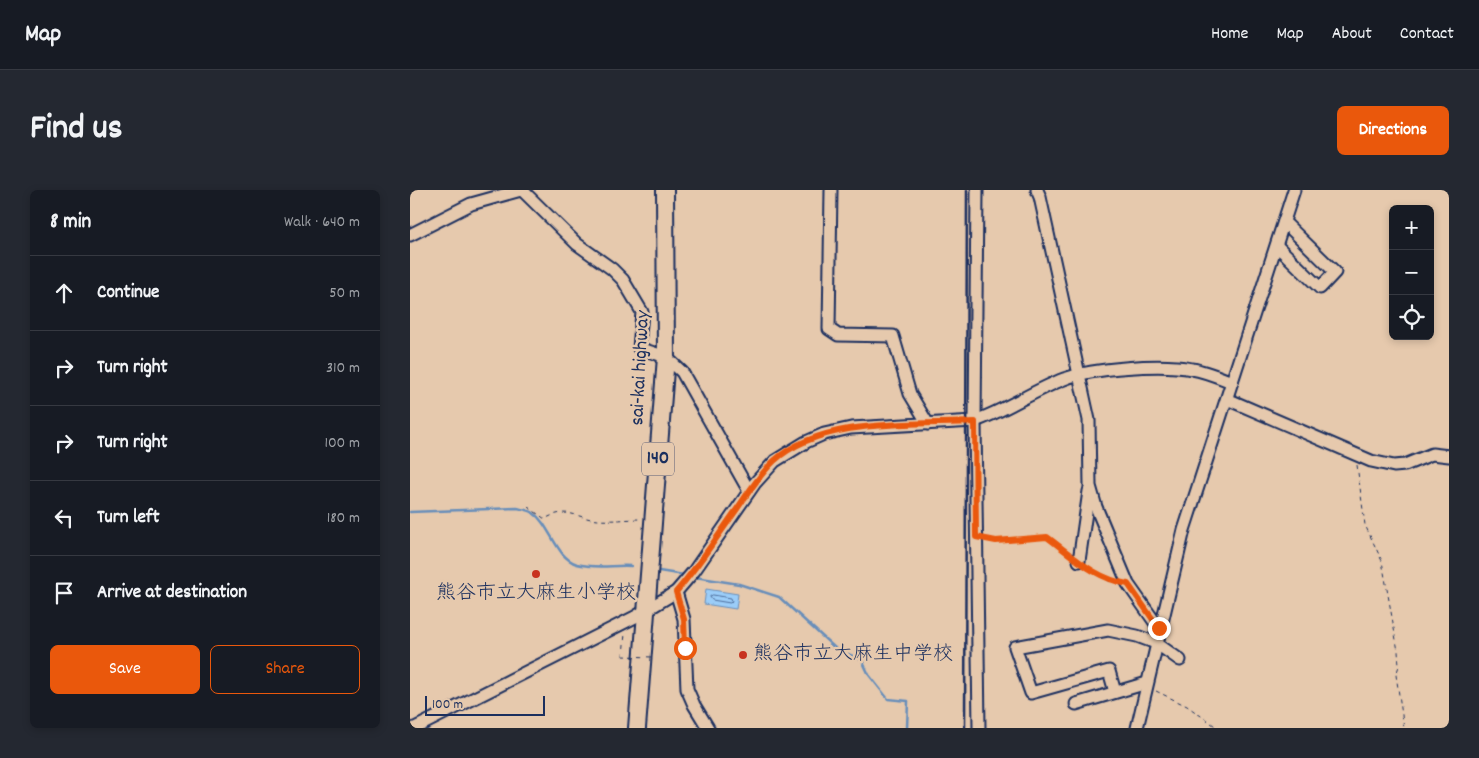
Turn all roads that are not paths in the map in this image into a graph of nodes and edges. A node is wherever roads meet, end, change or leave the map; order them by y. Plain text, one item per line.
1 (522, 190) edge
2 (655, 190) edge
3 (665, 190) edge
4 (831, 190) edge
5 (978, 190) edge
6 (1037, 190) edge
7 (1294, 190) edge
8 (1284, 222) junction
9 (410, 235) edge
10 (1277, 246) junction
11 (660, 356) junction
12 (1080, 374) junction
13 (1232, 382) junction
14 (1227, 399) junction
15 (975, 422) junction
16 (928, 424) junction
17 (1449, 456) edge
18 (1090, 486) junction
19 (749, 491) junction
20 (1079, 561) road end
21 (676, 592) junction
22 (636, 618) junction
23 (1159, 628) junction
24 (1156, 642) junction
25 (1180, 660) dead end
26 (1146, 685) junction
27 (1116, 692) junction
28 (1076, 704) dead end
29 (415, 728) edge
30 (626, 728) edge
31 (637, 728) edge
32 (708, 728) edge
33 (980, 728) edge
34 (1137, 728) edge

1 - 9 street
1 - 11 street
2 - 11 highway, sai-kai highway / 140
3 - 11 highway, sai-kai highway / 140
4 - 16 street
5 - 15 street
6 - 12 street
7 - 8 street
8 - 10 street
8 - 10 street
10 - 13 street
11 - 19 street
11 - 22 highway, sai-kai highway / 140
11 - 22 highway, sai-kai highway / 140
12 - 13 street
12 - 15 street
12 - 18 street
13 - 14 street
14 - 17 street
14 - 23 street
15 - 16 street
15 - 33 street
16 - 19 street
18 - 20 street
18 - 23 street
19 - 21 street
21 - 22 street
21 - 32 street
22 - 29 street
22 - 30 highway, sai-kai highway / 140
22 - 31 highway, sai-kai highway / 140
23 - 24 street
24 - 25 street
24 - 26 street
24 - 27 street
26 - 27 street
26 - 34 street
27 - 28 street

